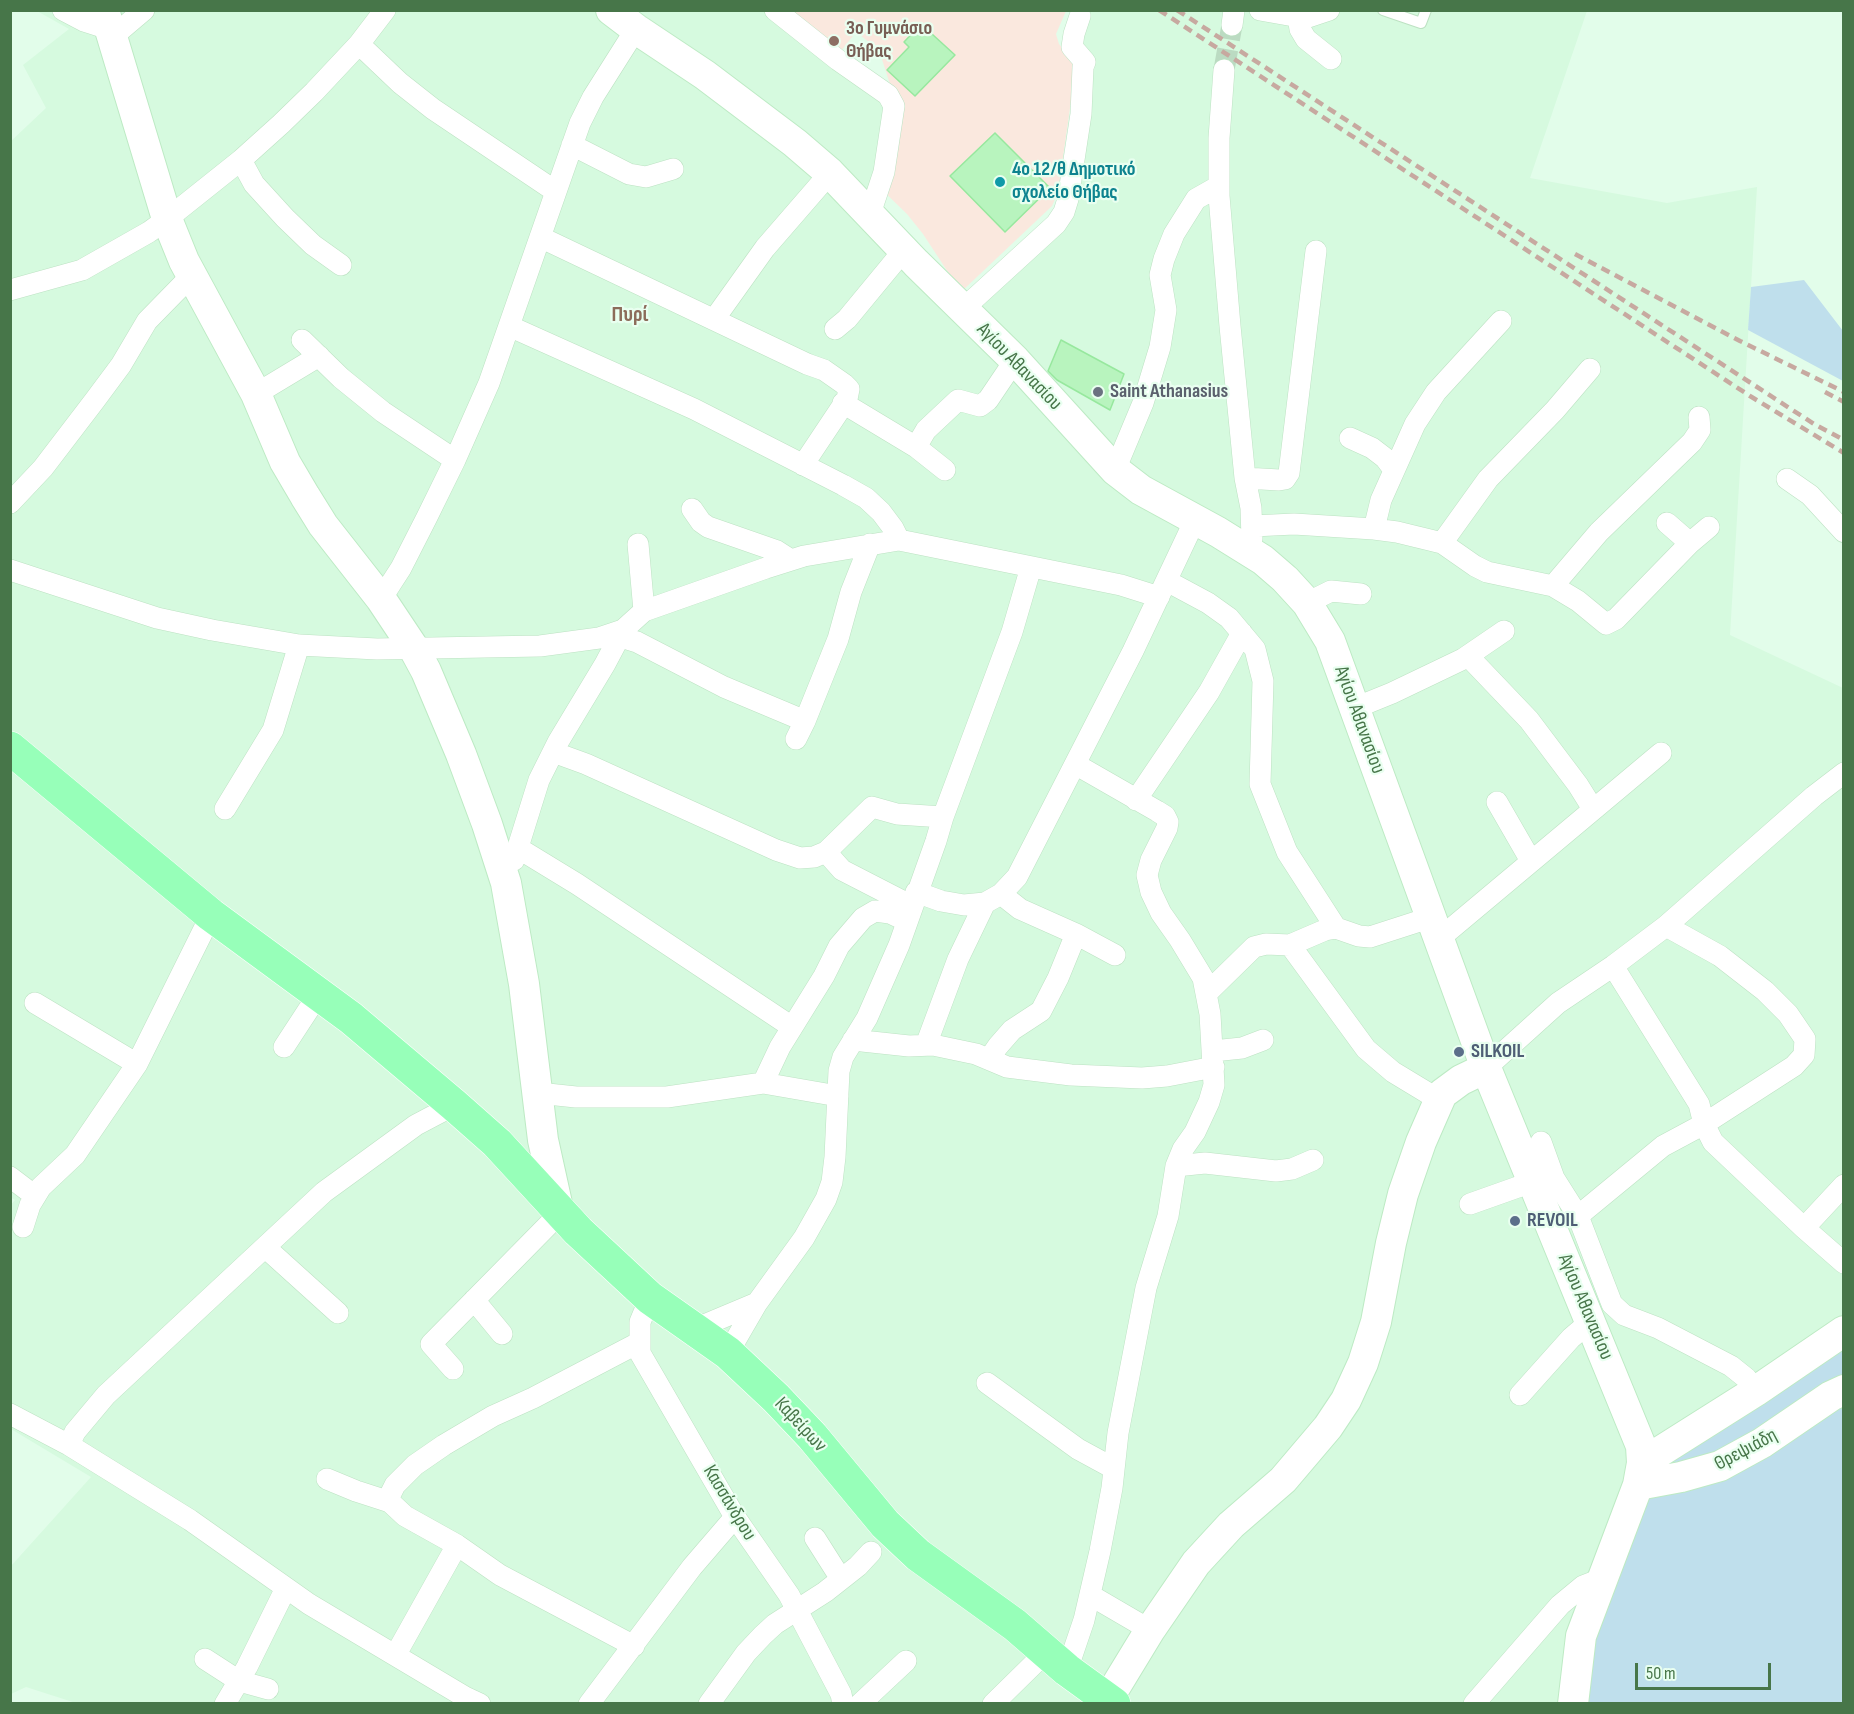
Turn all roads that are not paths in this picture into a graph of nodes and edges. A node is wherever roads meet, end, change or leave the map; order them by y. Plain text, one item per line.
1 (63, 10) edge
2 (144, 10) edge
3 (385, 10) edge
4 (611, 10) edge
5 (775, 10) edge
6 (1260, 10) edge
7 (1329, 10) edge
8 (1383, 10) edge
9 (1426, 10) edge
10 (1080, 16) dead end
11 (1298, 17) junction
12 (108, 26) edge
13 (636, 29) junction
14 (359, 44) junction
15 (1331, 59) dead end
16 (1224, 70) tunnel mouth
17 (572, 145) junction
18 (241, 160) junction
19 (673, 169) dead end
20 (830, 172) junction
21 (1219, 186) junction
22 (555, 191) junction
23 (870, 213) junction
24 (167, 219) junction
25 (540, 237) junction
26 (904, 250) junction
27 (1316, 251) dead end
28 (341, 265) dead end
29 (192, 275) junction
30 (10, 290) edge
31 (963, 309) junction
32 (715, 318) junction
33 (1501, 321) dead end
34 (509, 326) junction
35 (835, 329) dead end
36 (302, 340) dead end
37 (319, 356) junction
38 (1015, 360) junction
39 (1590, 369) dead end
40 (256, 394) junction
41 (843, 403) junction
42 (1699, 417) dead end
43 (1350, 438) dead end
44 (916, 447) junction
45 (456, 460) junction
46 (803, 465) junction
47 (945, 470) dead end
48 (1115, 470) junction
49 (1394, 470) junction
50 (1245, 478) junction
51 (1787, 479) dead end
52 (10, 503) edge
53 (692, 509) dead end
54 (1195, 520) junction
55 (1667, 523) dead end
56 (1709, 527) dead end
57 (1374, 529) junction
58 (1844, 531) edge
59 (1252, 539) junction
60 (899, 540) junction
61 (1442, 543) junction
62 (1690, 543) junction
63 (638, 544) dead end
64 (870, 544) junction
65 (791, 560) junction
66 (1031, 567) junction
67 (10, 570) edge
68 (1553, 586) junction
69 (1163, 589) junction
70 (1361, 594) dead end
71 (381, 599) junction
72 (1307, 603) junction
73 (644, 611) junction
74 (1504, 631) dead end
75 (1242, 633) junction
76 (622, 634) junction
77 (299, 645) junction
78 (414, 647) junction
79 (1468, 656) junction
80 (1355, 708) junction
81 (10, 748) edge
82 (553, 752) junction
83 (1660, 753) dead end
84 (1074, 764) junction
85 (1844, 773) edge
86 (1136, 800) junction
87 (1497, 802) dead end
88 (225, 809) dead end
89 (1593, 809) junction
90 (943, 817) junction
91 (518, 848) junction
92 (826, 852) junction
93 (1531, 861) junction
94 (506, 883) junction
95 (993, 898) junction
96 (912, 907) junction
97 (212, 915) junction
98 (1666, 926) junction
99 (1336, 928) junction
100 (1436, 928) junction
101 (1076, 934) junction
102 (1290, 945) junction
103 (1115, 955) dead end
104 (1613, 966) junction
105 (1207, 993) junction
106 (318, 995) junction
107 (35, 1003) dead end
108 (792, 1027) junction
109 (853, 1040) junction
110 (1263, 1041) dead end
111 (926, 1045) junction
112 (284, 1047) dead end
113 (989, 1059) junction
114 (1213, 1059) junction
115 (137, 1064) junction
116 (1486, 1068) junction
117 (763, 1083) junction
118 (538, 1093) junction
119 (1442, 1094) junction
120 (838, 1096) junction
121 (454, 1105) junction
122 (1704, 1124) junction
123 (1541, 1142) dead end
124 (1313, 1160) dead end
125 (1176, 1166) junction
126 (10, 1177) edge
127 (1532, 1182) junction
128 (1844, 1185) edge
129 (35, 1196) junction
130 (1470, 1204) dead end
131 (1578, 1216) junction
132 (566, 1217) junction
133 (23, 1227) dead end
134 (1803, 1228) junction
135 (266, 1248) junction
136 (1844, 1263) edge
137 (650, 1298) junction
138 (474, 1300) junction
139 (757, 1303) junction
140 (338, 1313) dead end
141 (1591, 1321) junction
142 (695, 1329) junction
143 (1844, 1331) edge
144 (502, 1334) dead end
145 (640, 1342) junction
146 (728, 1353) junction
147 (453, 1370) dead end
148 (987, 1383) dead end
149 (1844, 1390) edge
150 (1756, 1391) junction
151 (1520, 1395) dead end
152 (10, 1414) edge
153 (69, 1445) junction
154 (1113, 1468) junction
155 (1640, 1474) junction
156 (327, 1479) dead end
157 (390, 1502) junction
158 (735, 1517) junction
159 (815, 1538) dead end
160 (457, 1545) junction
161 (871, 1552) dead end
162 (841, 1579) junction
163 (1601, 1579) junction
164 (286, 1588) junction
165 (1089, 1595) junction
166 (797, 1611) junction
167 (1150, 1630) junction
168 (634, 1646) junction
169 (396, 1654) junction
170 (205, 1659) dead end
171 (906, 1661) dead end
172 (1057, 1661) junction
173 (239, 1681) junction
174 (268, 1689) dead end
175 (1109, 1702) edge
176 (225, 1704) edge
177 (480, 1704) edge
178 (589, 1704) edge
179 (709, 1704) edge
180 (843, 1704) edge
181 (860, 1704) edge
182 (993, 1704) edge
183 (1474, 1704) edge
184 (1573, 1704) edge

1 - 12 street
2 - 12 street
3 - 14 street
4 - 13 main road, Αγίου Αθανασίου
5 - 23 street
6 - 11 street
7 - 11 street
8 - 9 lane
10 - 31 street
11 - 15 street
12 - 24 main road
13 - 17 street
13 - 20 main road, Αγίου Αθανασίου
14 - 18 street
14 - 22 street
16 - 21 street
17 - 19 street
17 - 22 street
18 - 24 street
18 - 28 street
20 - 23 main road, Αγίου Αθανασίου
20 - 32 street
21 - 48 street
21 - 50 street
22 - 25 street
23 - 26 main road, Αγίου Αθανασίου
24 - 29 main road
24 - 30 street
25 - 32 street
25 - 34 street
26 - 31 main road, Αγίου Αθανασίου
26 - 35 street
27 - 50 street
29 - 40 main road
29 - 52 street
31 - 38 main road, Αγίου Αθανασίου
32 - 41 street
33 - 49 street
34 - 45 street
34 - 46 street
36 - 37 street
37 - 40 street
37 - 45 street
38 - 44 street
38 - 48 main road, Αγίου Αθανασίου
39 - 61 street
40 - 71 main road
41 - 44 street
41 - 46 street
42 - 68 street
43 - 49 street
44 - 47 street
45 - 71 street
46 - 60 street
48 - 54 main road, Αγίου Αθανασίου
49 - 57 street
50 - 59 street
51 - 58 street
53 - 65 street
54 - 59 main road, Αγίου Αθανασίου
54 - 69 street
55 - 62 street
56 - 62 street
57 - 59 street
57 - 61 street
59 - 72 main road, Αγίου Αθανασίου
60 - 64 street
60 - 66 street
61 - 68 street
62 - 68 street
63 - 73 street
64 - 65 street
64 - 76 street
65 - 73 street
66 - 69 street
66 - 90 street
67 - 77 street
69 - 75 street
69 - 84 street
70 - 72 street
71 - 78 main road
72 - 80 main road, Αγίου Αθανασίου
73 - 76 street
74 - 79 street
75 - 86 street
75 - 99 street
76 - 78 street
76 - 82 street
77 - 78 street
77 - 88 street
78 - 94 main road
79 - 80 street
79 - 89 street
80 - 100 main road, Αγίου Αθανασίου
81 - 97 main road, Καβείρων
82 - 91 street
82 - 92 street
83 - 89 street
84 - 86 street
84 - 95 street
85 - 98 street
86 - 105 street
87 - 93 street
89 - 93 street
90 - 92 street
90 - 96 street
91 - 94 street
91 - 108 street
92 - 96 street
93 - 100 street
94 - 118 main road
95 - 96 street
95 - 101 street
95 - 111 street
96 - 108 street
96 - 109 street
97 - 106 main road, Καβείρων
97 - 115 street
98 - 104 street
98 - 122 street
99 - 100 street
99 - 102 street
100 - 116 main road, Αγίου Αθανασίου
101 - 103 street
101 - 113 street
102 - 105 street
102 - 119 street
104 - 116 street
104 - 122 street
105 - 114 street
106 - 112 street
106 - 121 main road, Καβείρων
107 - 115 street
108 - 117 street
109 - 111 street
109 - 120 street
110 - 114 street
111 - 113 street
113 - 114 street
114 - 125 street
115 - 129 street
116 - 119 main road
116 - 127 main road, Αγίου Αθανασίου
117 - 118 street
117 - 120 street
118 - 132 main road
119 - 167 main road
120 - 139 street
121 - 132 main road, Καβείρων
121 - 135 street
122 - 131 street
122 - 134 street
123 - 131 street
124 - 125 street
125 - 154 street
126 - 129 street
127 - 130 street
127 - 141 main road, Αγίου Αθανασίου
128 - 134 street
129 - 133 street
131 - 150 street
132 - 137 main road, Καβείρων
132 - 138 street
134 - 136 street
135 - 140 street
135 - 153 street
137 - 142 main road, Καβείρων
137 - 145 street, Κασσάνδρου
138 - 144 street
138 - 147 street
139 - 142 street
139 - 146 street
141 - 151 street
141 - 155 main road, Αγίου Αθανασίου
142 - 146 main road, Καβείρων
143 - 150 main road
145 - 157 street
145 - 158 street, Κασσάνδρου
146 - 172 main road, Καβείρων
148 - 154 street
149 - 155 main road, Θρεψιάδη
150 - 155 main road
152 - 153 street
153 - 164 street
154 - 165 street
155 - 163 main road
156 - 157 street
157 - 160 street
158 - 166 street, Κασσάνδρου
158 - 168 street
159 - 162 street
160 - 168 street
160 - 169 street
161 - 162 street
162 - 166 street
163 - 183 street
163 - 184 main road
164 - 169 street
164 - 173 street
165 - 167 street
165 - 172 street
166 - 179 street
166 - 180 street, Κασσάνδρου
167 - 175 main road
168 - 178 street
169 - 177 street
170 - 173 street
171 - 181 street
172 - 175 main road, Καβείρων
172 - 182 street
173 - 174 street
173 - 176 street

